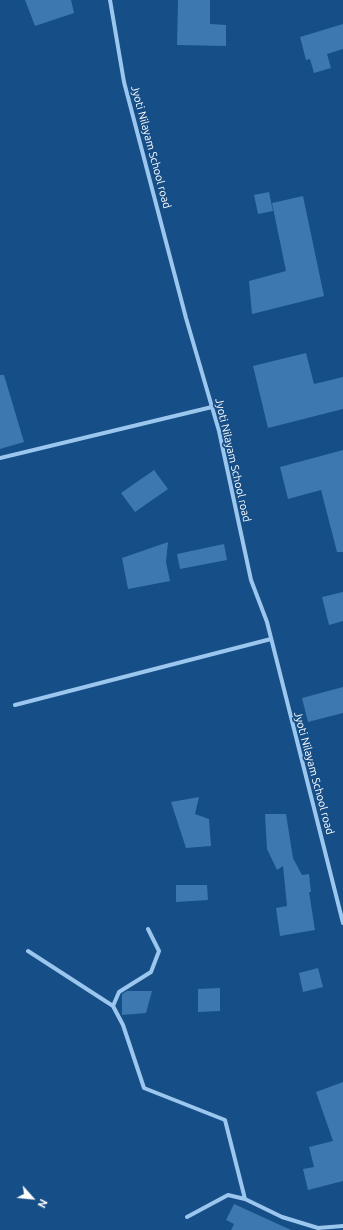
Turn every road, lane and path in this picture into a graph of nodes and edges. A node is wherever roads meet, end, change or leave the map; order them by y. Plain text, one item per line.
1 (110, 0) edge
2 (212, 407) junction
3 (0, 458) edge
4 (272, 639) junction
5 (15, 705) dead end
6 (343, 923) edge
7 (148, 928) dead end
8 (28, 951) dead end
9 (113, 1006) junction
10 (245, 1199) junction
11 (187, 1217) dead end
12 (343, 1226) edge

1 - 2 street, Jyoti Nilayam School road
2 - 3 street
2 - 4 street, Jyoti Nilayam School road
4 - 5 street
4 - 6 street, Jyoti Nilayam School road
7 - 9 street
8 - 9 street
9 - 10 street
10 - 11 street
10 - 12 street

